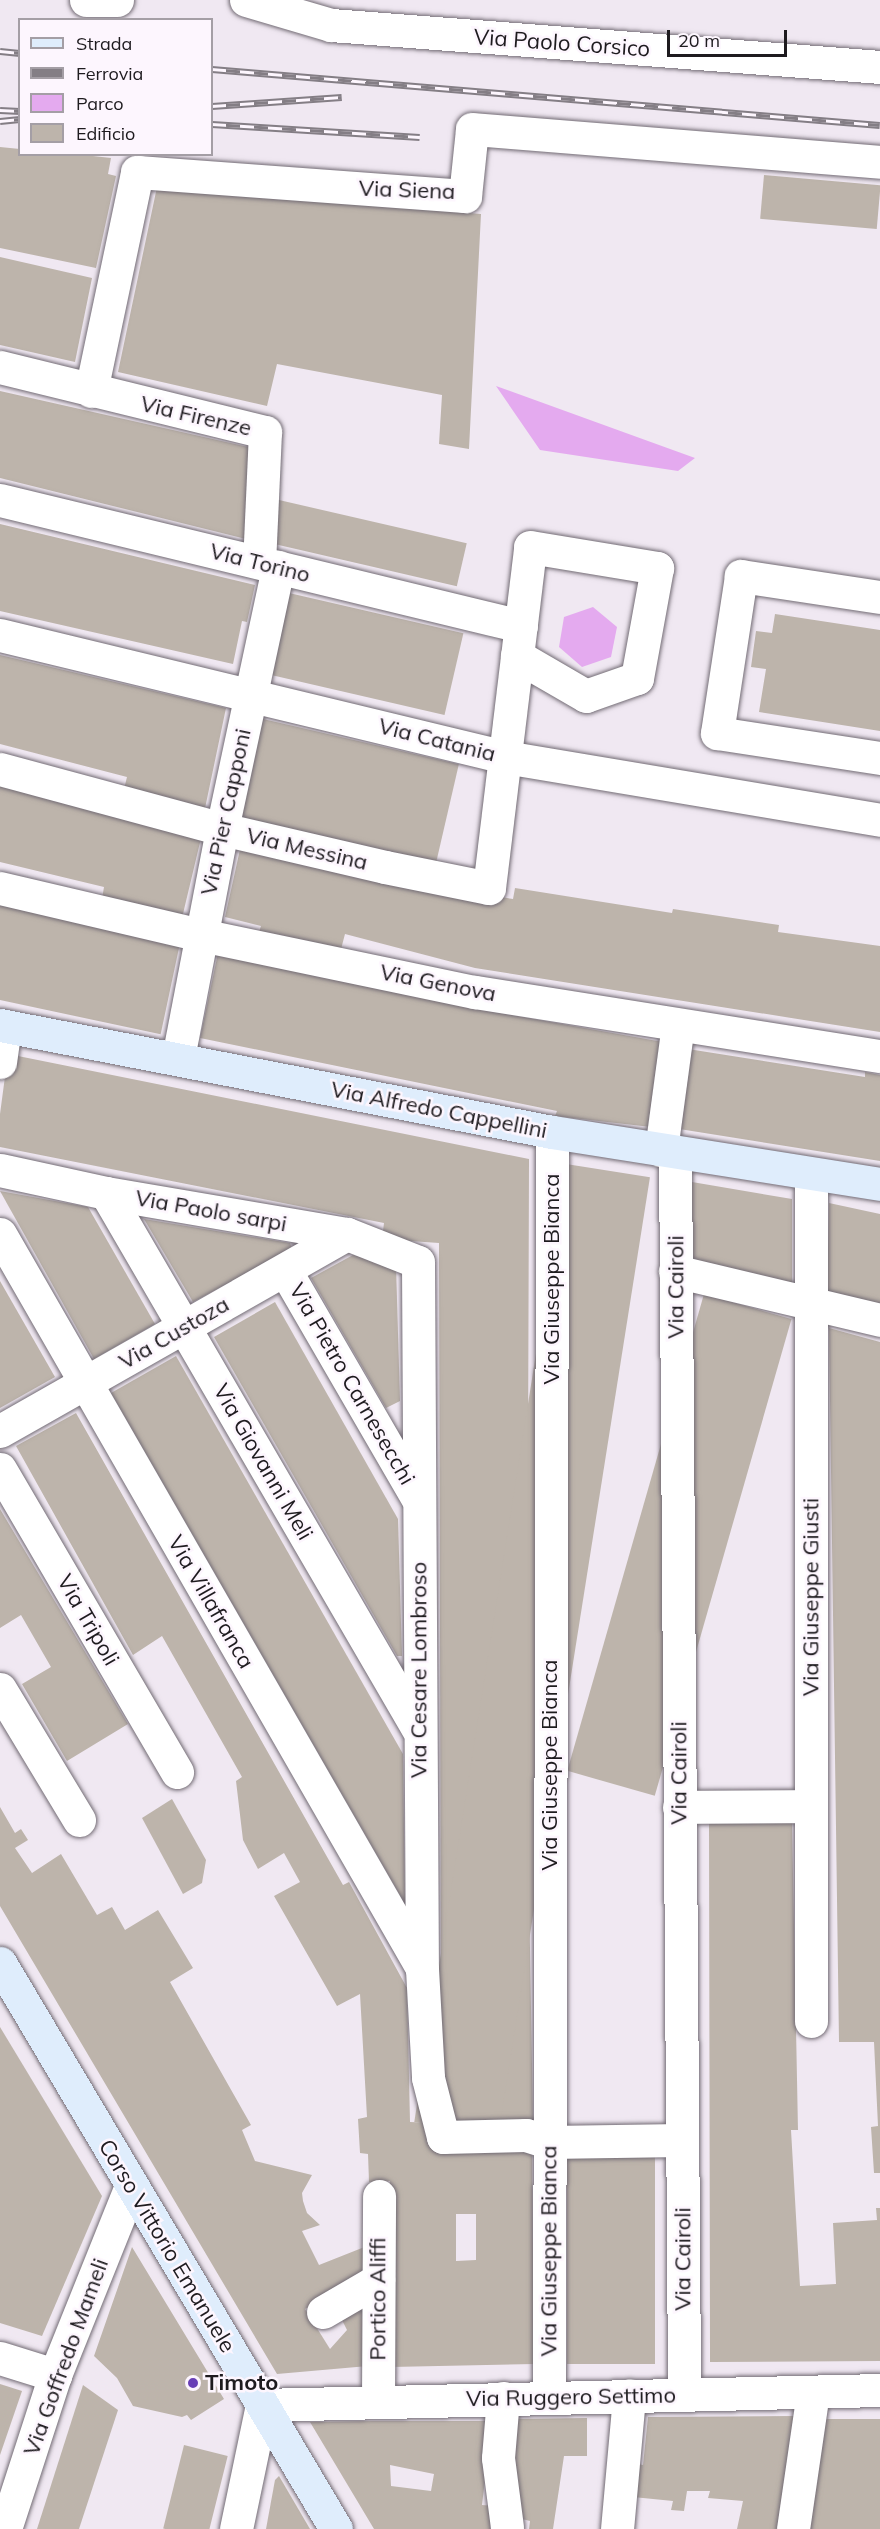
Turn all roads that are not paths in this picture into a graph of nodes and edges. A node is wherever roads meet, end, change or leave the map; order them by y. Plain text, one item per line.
1 (86, 0) edge
2 (117, 0) edge
3 (246, 0) edge
4 (880, 68) edge
5 (880, 162) edge
6 (0, 367) edge
7 (91, 392) junction
8 (0, 500) edge
9 (268, 564) junction
10 (880, 597) edge
11 (0, 634) edge
12 (519, 641) junction
13 (250, 695) junction
14 (505, 757) junction
15 (880, 758) edge
16 (0, 769) edge
17 (880, 820) edge
18 (222, 829) junction
19 (0, 888) edge
20 (201, 935) junction
21 (2, 1025) edge
22 (678, 1025) junction
23 (880, 1056) edge
24 (178, 1058) junction
25 (0, 1062) edge
26 (552, 1132) junction
27 (668, 1151) junction
28 (0, 1170) edge
29 (811, 1174) junction
30 (880, 1184) edge
31 (106, 1193) junction
32 (0, 1234) edge
33 (347, 1234) junction
34 (418, 1262) joint
35 (285, 1270) junction
36 (675, 1271) junction
37 (811, 1304) junction
38 (880, 1320) edge
39 (184, 1327) junction
40 (85, 1383) junction
41 (0, 1431) edge
42 (0, 1469) edge
43 (418, 1499) junction
44 (0, 1689) edge
45 (419, 1731) junction
46 (177, 1772) dead end
47 (811, 1806) junction
48 (680, 1808) junction
49 (79, 1820) dead end
50 (0, 1963) edge
51 (422, 1969) junction
52 (811, 2021) dead end
53 (682, 2140) junction
54 (548, 2142) junction
55 (130, 2186) junction
56 (379, 2196) dead end
57 (378, 2280) junction
58 (323, 2312) dead end
59 (0, 2358) edge
60 (55, 2375) junction
61 (880, 2390) edge
62 (813, 2392) junction
63 (684, 2394) junction
64 (629, 2396) junction
65 (549, 2397) junction
66 (503, 2398) junction
67 (378, 2401) junction
68 (262, 2405) junction
69 (507, 2527) dead end
70 (5, 2529) edge
71 (236, 2529) edge
72 (336, 2529) edge
73 (617, 2529) edge
74 (793, 2529) edge

1 - 2 street
3 - 4 street, Via Paolo Corsico
5 - 7 street, Via Siena
6 - 7 street, Via Firenze
7 - 9 street, Via Firenze
8 - 9 street, Via Torino
9 - 12 street, Via Torino
9 - 13 street, Via Pier Capponi
10 - 15 street
11 - 13 street, Via Catania
12 - 12 street
12 - 14 street
13 - 14 street, Via Catania
13 - 18 street, Via Pier Capponi
14 - 17 street, Via Catania
14 - 18 street, Via Messina
16 - 18 street, Via Messina
18 - 20 street, Via Pier Capponi
19 - 20 street, Via Genova
20 - 22 street, Via Genova
20 - 24 street, Via Pier Capponi
21 - 24 street, Via Alfredo Cappellini
21 - 25 street
22 - 23 street, Via Genova
22 - 27 street, Via Cairoli
24 - 26 street, Via Alfredo Cappellini
26 - 27 street, Via Alfredo Cappellini
26 - 54 street, Via Giuseppe Bianca
27 - 29 street, Via Alfredo Cappellini
27 - 36 street, Via Cairoli
28 - 31 street, Via Paolo sarpi
29 - 30 street, Via Alfredo Cappellini
29 - 37 street, Via Giuseppe Giusti
31 - 33 street, Via Paolo sarpi
31 - 39 street, Via Giovanni Meli
32 - 40 street, Via Villafranca
33 - 34 street, Via Paolo sarpi
33 - 35 street, Via Custoza
34 - 43 street, Via Cesare Lombroso
35 - 39 street, Via Custoza
35 - 43 street, Via Pietro Carnesecchi
36 - 37 street
36 - 48 street, Via Cairoli
37 - 38 street
37 - 47 street, Via Giuseppe Giusti
39 - 40 street, Via Custoza
39 - 45 street, Via Giovanni Meli
40 - 41 street, Via Custoza
40 - 51 street, Via Villafranca
42 - 46 street, Via Tripoli
43 - 45 street, Via Cesare Lombroso
44 - 49 street
45 - 51 street, Via Cesare Lombroso
47 - 48 street
47 - 52 street, Via Giuseppe Giusti
48 - 53 street, Via Cairoli
50 - 55 street, Corso Vittorio Emanuele
51 - 54 street, Via Cesare Lombroso
53 - 54 street
53 - 63 street, Via Cairoli
54 - 65 street, Via Giuseppe Bianca
55 - 60 street, Via Goffredo Mameli
55 - 68 street, Corso Vittorio Emanuele
56 - 57 street, Portico Aliffi
57 - 58 street
57 - 67 street, Portico Aliffi
59 - 60 street
60 - 70 street, Via Goffredo Mameli
61 - 62 street, Via Ruggero Settimo
62 - 63 street, Via Ruggero Settimo
62 - 74 street
63 - 64 street, Via Ruggero Settimo
64 - 65 street, Via Ruggero Settimo
64 - 73 street
65 - 66 street, Via Ruggero Settimo
66 - 67 street, Via Ruggero Settimo
66 - 69 street
67 - 68 street, Via Ruggero Settimo
68 - 71 street
68 - 72 street, Corso Vittorio Emanuele

